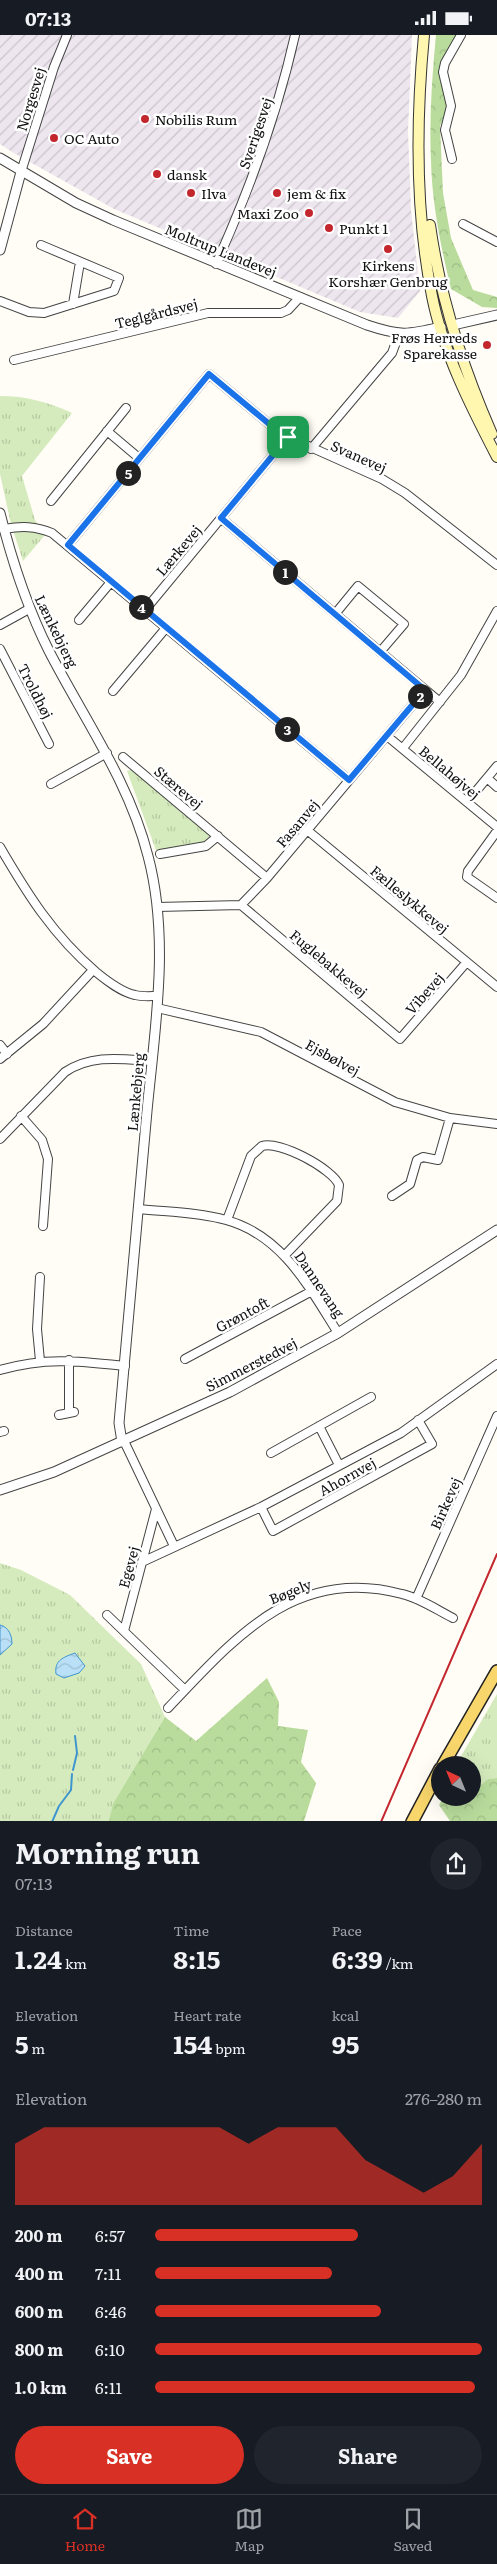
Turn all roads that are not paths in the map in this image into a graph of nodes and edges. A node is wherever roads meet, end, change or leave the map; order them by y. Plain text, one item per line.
1 (66, 35) edge
2 (295, 35) edge
3 (424, 35) edge
4 (461, 35) edge
5 (420, 153) junction
6 (0, 158) edge
7 (452, 159) dead end
8 (21, 172) junction
9 (463, 224) dead end
10 (497, 242) edge
11 (41, 245) dead end
12 (0, 250) edge
13 (428, 261) junction
14 (80, 262) junction
15 (216, 264) junction
16 (300, 297) junction
17 (0, 301) edge
18 (73, 304) junction
19 (497, 315) edge
20 (453, 325) junction
21 (441, 327) junction
22 (400, 334) junction
23 (14, 361) dead end
24 (476, 397) junction
25 (126, 408) dead end
26 (108, 431) junction
27 (288, 437) junction
28 (497, 445) edge
29 (311, 449) junction
30 (497, 457) edge
31 (139, 458) junction
32 (51, 501) dead end
33 (0, 513) edge
34 (221, 518) junction
35 (4, 529) junction
36 (68, 545) junction
37 (497, 565) edge
38 (111, 582) junction
39 (30, 609) junction
40 (144, 609) junction
41 (497, 611) edge
42 (335, 614) junction
43 (79, 620) dead end
44 (0, 625) edge
45 (166, 627) junction
46 (0, 649) edge
47 (380, 652) junction
48 (425, 690) junction
49 (113, 691) dead end
50 (440, 702) junction
51 (387, 736) junction
52 (49, 744) dead end
53 (402, 748) junction
54 (107, 753) junction
55 (123, 757) dead end
56 (497, 766) edge
57 (487, 778) junction
58 (349, 780) junction
59 (51, 784) dead end
60 (497, 787) edge
61 (467, 802) junction
62 (497, 827) edge
63 (307, 830) junction
64 (497, 831) edge
65 (218, 836) junction
66 (0, 847) edge
67 (160, 854) dead end
68 (267, 878) junction
69 (497, 898) edge
70 (241, 905) junction
71 (157, 907) junction
72 (466, 963) junction
73 (93, 969) junction
74 (497, 987) edge
75 (158, 996) junction
76 (157, 1008) junction
77 (400, 1039) joint
78 (0, 1045) edge
79 (7, 1054) junction
80 (0, 1059) edge
81 (152, 1061) junction
82 (21, 1116) junction
83 (450, 1118) junction
84 (497, 1124) edge
85 (0, 1139) edge
86 (392, 1196) dead end
87 (139, 1209) junction
88 (227, 1220) junction
89 (43, 1226) dead end
90 (496, 1232) edge
91 (285, 1255) junction
92 (40, 1277) dead end
93 (312, 1291) junction
94 (338, 1333) junction
95 (185, 1359) dead end
96 (69, 1360) junction
97 (40, 1361) junction
98 (497, 1364) edge
99 (125, 1366) junction
100 (0, 1371) edge
101 (371, 1397) dead end
102 (59, 1415) dead end
103 (497, 1416) edge
104 (418, 1419) junction
105 (319, 1426) junction
106 (123, 1441) junction
107 (272, 1453) dead end
108 (340, 1465) junction
109 (0, 1490) edge
110 (260, 1507) junction
111 (156, 1509) junction
112 (174, 1546) junction
113 (142, 1562) junction
114 (416, 1599) junction
115 (107, 1615) dead end
116 (454, 1618) dead end
117 (124, 1631) junction
118 (497, 1671) edge
119 (185, 1690) junction
120 (168, 1708) dead end
121 (448, 1756) edge
122 (431, 1786) edge
123 (412, 1821) edge

1 - 8 street, Norgesvej
2 - 15 street, Sverigesvej
3 - 5 main road
4 - 7 street
5 - 13 main road
5 - 20 main road
6 - 8 street, Moltrup Landevej
8 - 12 street
8 - 15 street, Moltrup Landevej
9 - 10 street
11 - 14 street
13 - 20 main road
13 - 21 main road
14 - 18 street
14 - 18 street
15 - 16 street, Moltrup Landevej
16 - 22 street, Moltrup Landevej
16 - 23 street, Teglgårdsvej
17 - 18 street
19 - 20 street
20 - 21 main road
20 - 24 main road
21 - 22 street, Moltrup Landevej
21 - 24 main road
21 - 30 main road
22 - 29 street
24 - 28 main road
25 - 26 street
26 - 31 street
26 - 32 street
27 - 29 street, Svanevej
27 - 31 street, Svanevej
27 - 34 street, Lærkevej
29 - 37 street, Svanevej
31 - 36 street
33 - 35 street, Lænkebjerg
34 - 40 street, Lærkevej
34 - 42 street
35 - 36 street
35 - 39 street, Lænkebjerg
36 - 38 street
38 - 40 street
38 - 43 street
39 - 44 street
39 - 54 street, Lænkebjerg
40 - 45 street
41 - 50 street
42 - 47 street
42 - 47 street
45 - 49 street
45 - 58 street
46 - 52 street, Troldhøj
47 - 48 street
48 - 50 street
48 - 51 street, Fasanvej
50 - 53 street
51 - 53 street, Bellahøjvej
51 - 58 street, Fasanvej
53 - 61 street, Bellahøjvej
54 - 59 street
54 - 71 street, Lænkebjerg
55 - 65 street, Stærevej
56 - 57 street
57 - 60 street
57 - 61 street
58 - 63 street, Fasanvej
61 - 62 street, Bellahøjvej
63 - 68 street, Fasanvej
63 - 72 street, Fælleslykkevej
64 - 69 street
65 - 67 street
65 - 68 street, Stærevej
66 - 73 street
68 - 70 street, Fasanvej
70 - 71 street
70 - 77 street, Fuglebakkevej
71 - 75 street, Lænkebjerg
72 - 74 street, Fælleslykkevej
72 - 77 street, Vibevej
73 - 75 street
73 - 79 street
75 - 76 street, Lænkebjerg
76 - 81 street, Lænkebjerg
76 - 83 street, Ejsbølvej
78 - 79 street
79 - 80 street
81 - 82 street
81 - 87 street, Lænkebjerg
82 - 85 street
82 - 89 street
83 - 84 street, Ejsbølvej
83 - 86 street
87 - 88 street, Dannevang
87 - 99 street, Lænkebjerg
88 - 91 street, Dannevang
88 - 91 street
90 - 94 street, Simmerstedvej
91 - 93 street, Dannevang
92 - 97 street
93 - 94 street, Dannevang
93 - 95 street, Grøntoft
94 - 106 street, Simmerstedvej
96 - 97 street
96 - 99 street
96 - 102 street
97 - 100 street
98 - 104 street, Ahornvej
99 - 106 street, Lænkebjerg
101 - 105 street
103 - 114 street, Birkevej
104 - 108 street, Ahornvej
104 - 110 street, Ahornvej
105 - 107 street
105 - 108 street, Ahornvej
106 - 109 street, Simmerstedvej
106 - 111 street
108 - 110 street, Ahornvej
110 - 112 street, Ahornvej
111 - 112 street
111 - 113 street, Egevej
112 - 113 street, Ahornvej
113 - 117 street, Egevej
114 - 116 street, Bøgely
114 - 119 street, Bøgely
115 - 117 street
117 - 119 street
118 - 121 main road
119 - 120 street, Bøgely
122 - 123 main road

